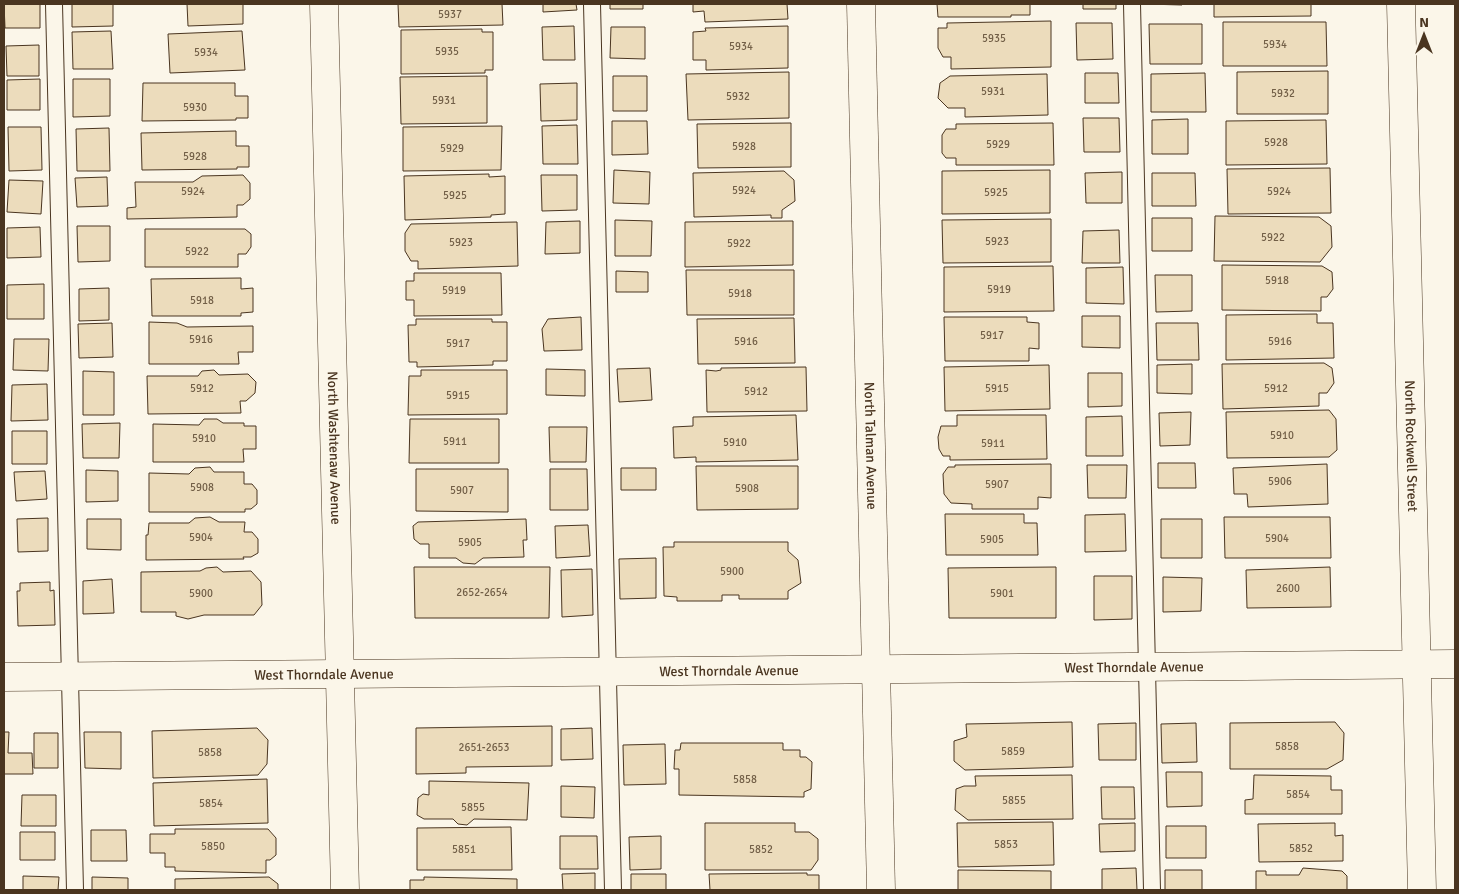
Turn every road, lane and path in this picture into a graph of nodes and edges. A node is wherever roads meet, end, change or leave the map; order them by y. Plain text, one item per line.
1 (54, 4) edge
2 (324, 4) edge
3 (592, 4) edge
4 (861, 4) edge
5 (1132, 4) edge
6 (1400, 4) edge
7 (1455, 664) edge
8 (1416, 665) junction
9 (1148, 667) junction
10 (876, 670) junction
11 (608, 672) junction
12 (340, 674) junction
13 (4, 677) edge
14 (70, 677) junction
15 (75, 890) edge
16 (345, 890) edge
17 (613, 890) edge
18 (881, 890) edge
19 (1152, 890) edge
20 (1422, 890) edge

1 - 14 lane
2 - 12 street, North Washtenaw Avenue
3 - 11 lane
4 - 10 street, North Talman Avenue
5 - 9 lane
6 - 8 street, North Rockwell Street
7 - 8 street, West Thorndale Avenue
8 - 9 street, West Thorndale Avenue
8 - 20 street, North Rockwell Street
9 - 10 street, West Thorndale Avenue
9 - 19 lane
10 - 11 street, West Thorndale Avenue
10 - 18 street, North Talman Avenue
11 - 12 street, West Thorndale Avenue
11 - 17 lane
12 - 14 street, West Thorndale Avenue
12 - 16 street, North Washtenaw Avenue
13 - 14 street, West Thorndale Avenue
14 - 15 lane

